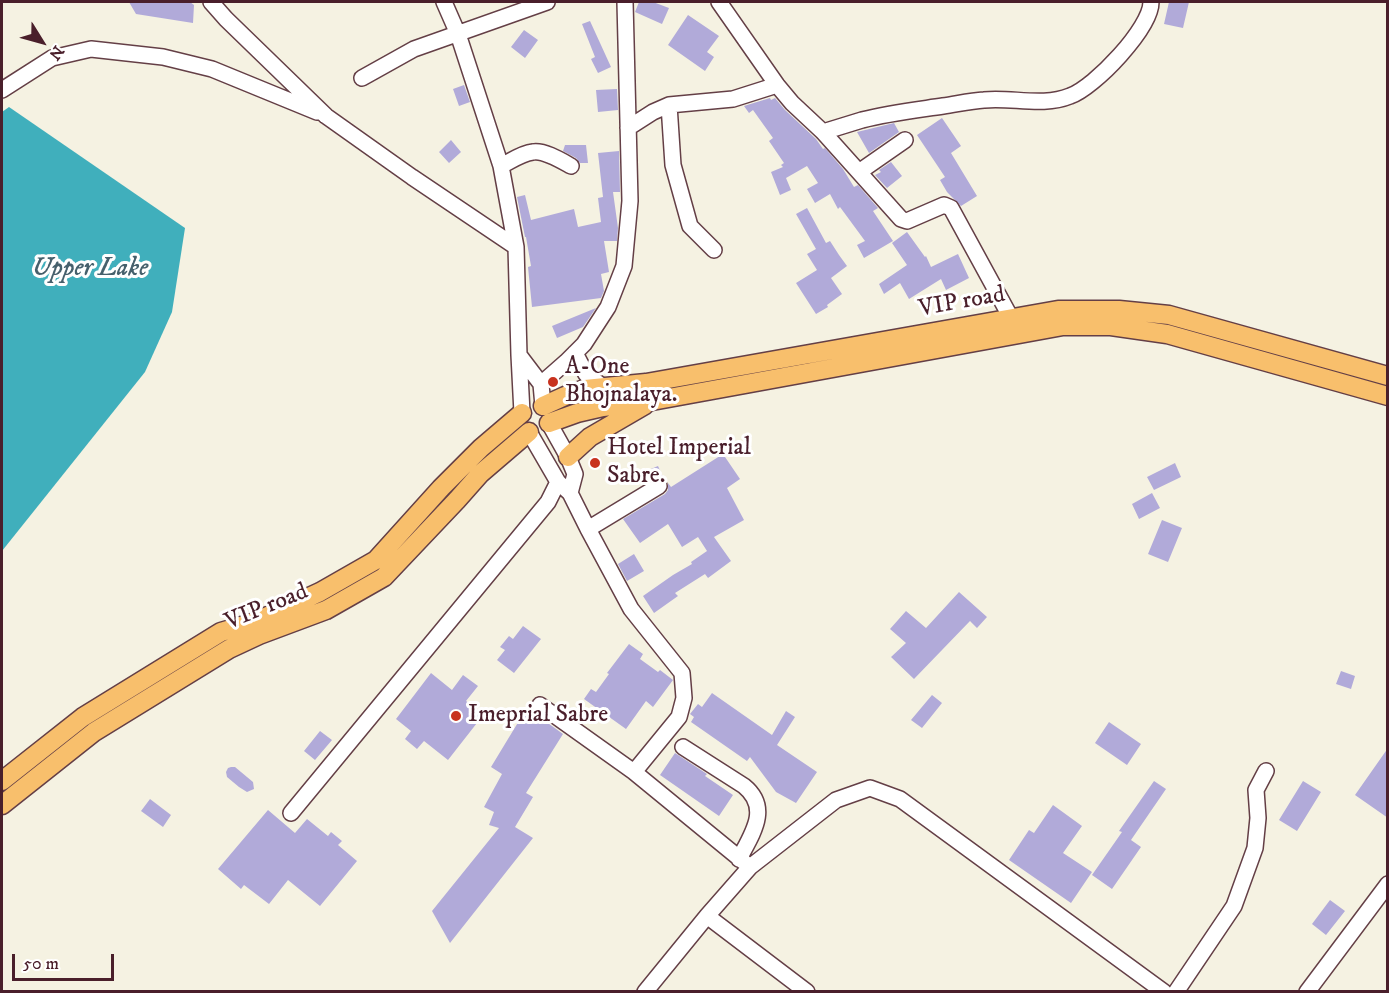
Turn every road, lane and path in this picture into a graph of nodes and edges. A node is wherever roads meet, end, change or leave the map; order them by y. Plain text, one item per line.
1 (211, 2) edge
2 (444, 2) edge
3 (547, 2) edge
4 (625, 2) edge
5 (719, 2) edge
6 (1150, 2) edge
7 (458, 34) junction
8 (362, 78) dead end
9 (777, 85) junction
10 (2, 90) edge
11 (669, 105) junction
12 (326, 116) junction
13 (628, 128) junction
14 (823, 132) junction
15 (905, 140) dead end
16 (501, 166) junction
17 (571, 166) dead end
18 (859, 172) junction
19 (516, 248) junction
20 (714, 250) dead end
21 (1011, 318) junction
22 (575, 353) junction
23 (519, 356) junction
24 (1388, 376) edge
25 (541, 384) junction
26 (603, 387) junction
27 (1388, 396) edge
28 (652, 401) junction
29 (522, 413) junction
30 (546, 415) junction
31 (529, 432) junction
32 (568, 457) junction
33 (558, 483) junction
34 (659, 486) dead end
35 (570, 493) junction
36 (588, 529) junction
37 (540, 705) dead end
38 (683, 747) dead end
39 (1266, 771) dead end
40 (634, 772) junction
41 (2, 781) edge
42 (2, 805) edge
43 (291, 813) dead end
44 (744, 863) junction
45 (1388, 884) edge
46 (706, 916) junction
47 (645, 992) edge
48 (807, 992) edge
49 (1164, 992) edge
50 (1176, 992) edge
51 (1307, 992) edge

1 - 12 street
2 - 7 street
3 - 7 street
4 - 13 street
5 - 9 street
6 - 14 street
7 - 8 street
7 - 16 street
9 - 11 street
9 - 14 street
10 - 12 street
11 - 13 street
11 - 20 street
12 - 19 street
13 - 22 street
14 - 18 street
15 - 18 street
16 - 17 street
16 - 19 street
18 - 21 street
19 - 23 street
21 - 24 main road, VIP road
21 - 26 main road, VIP road
22 - 25 street
22 - 26 street
23 - 25 street
23 - 29 street
25 - 30 street
26 - 30 main road, VIP road
27 - 28 main road, VIP road
28 - 30 main road, VIP road
28 - 32 main road
29 - 30 main road
29 - 31 main road
29 - 41 main road, VIP road
30 - 31 main road
30 - 32 street
31 - 33 street
31 - 42 main road, VIP road
32 - 35 street
33 - 35 street
33 - 43 street
34 - 36 street
35 - 36 street
36 - 40 street
37 - 40 street
38 - 44 street
39 - 50 street
40 - 44 street
44 - 46 street
44 - 49 street
45 - 51 street
46 - 47 street
46 - 48 street

